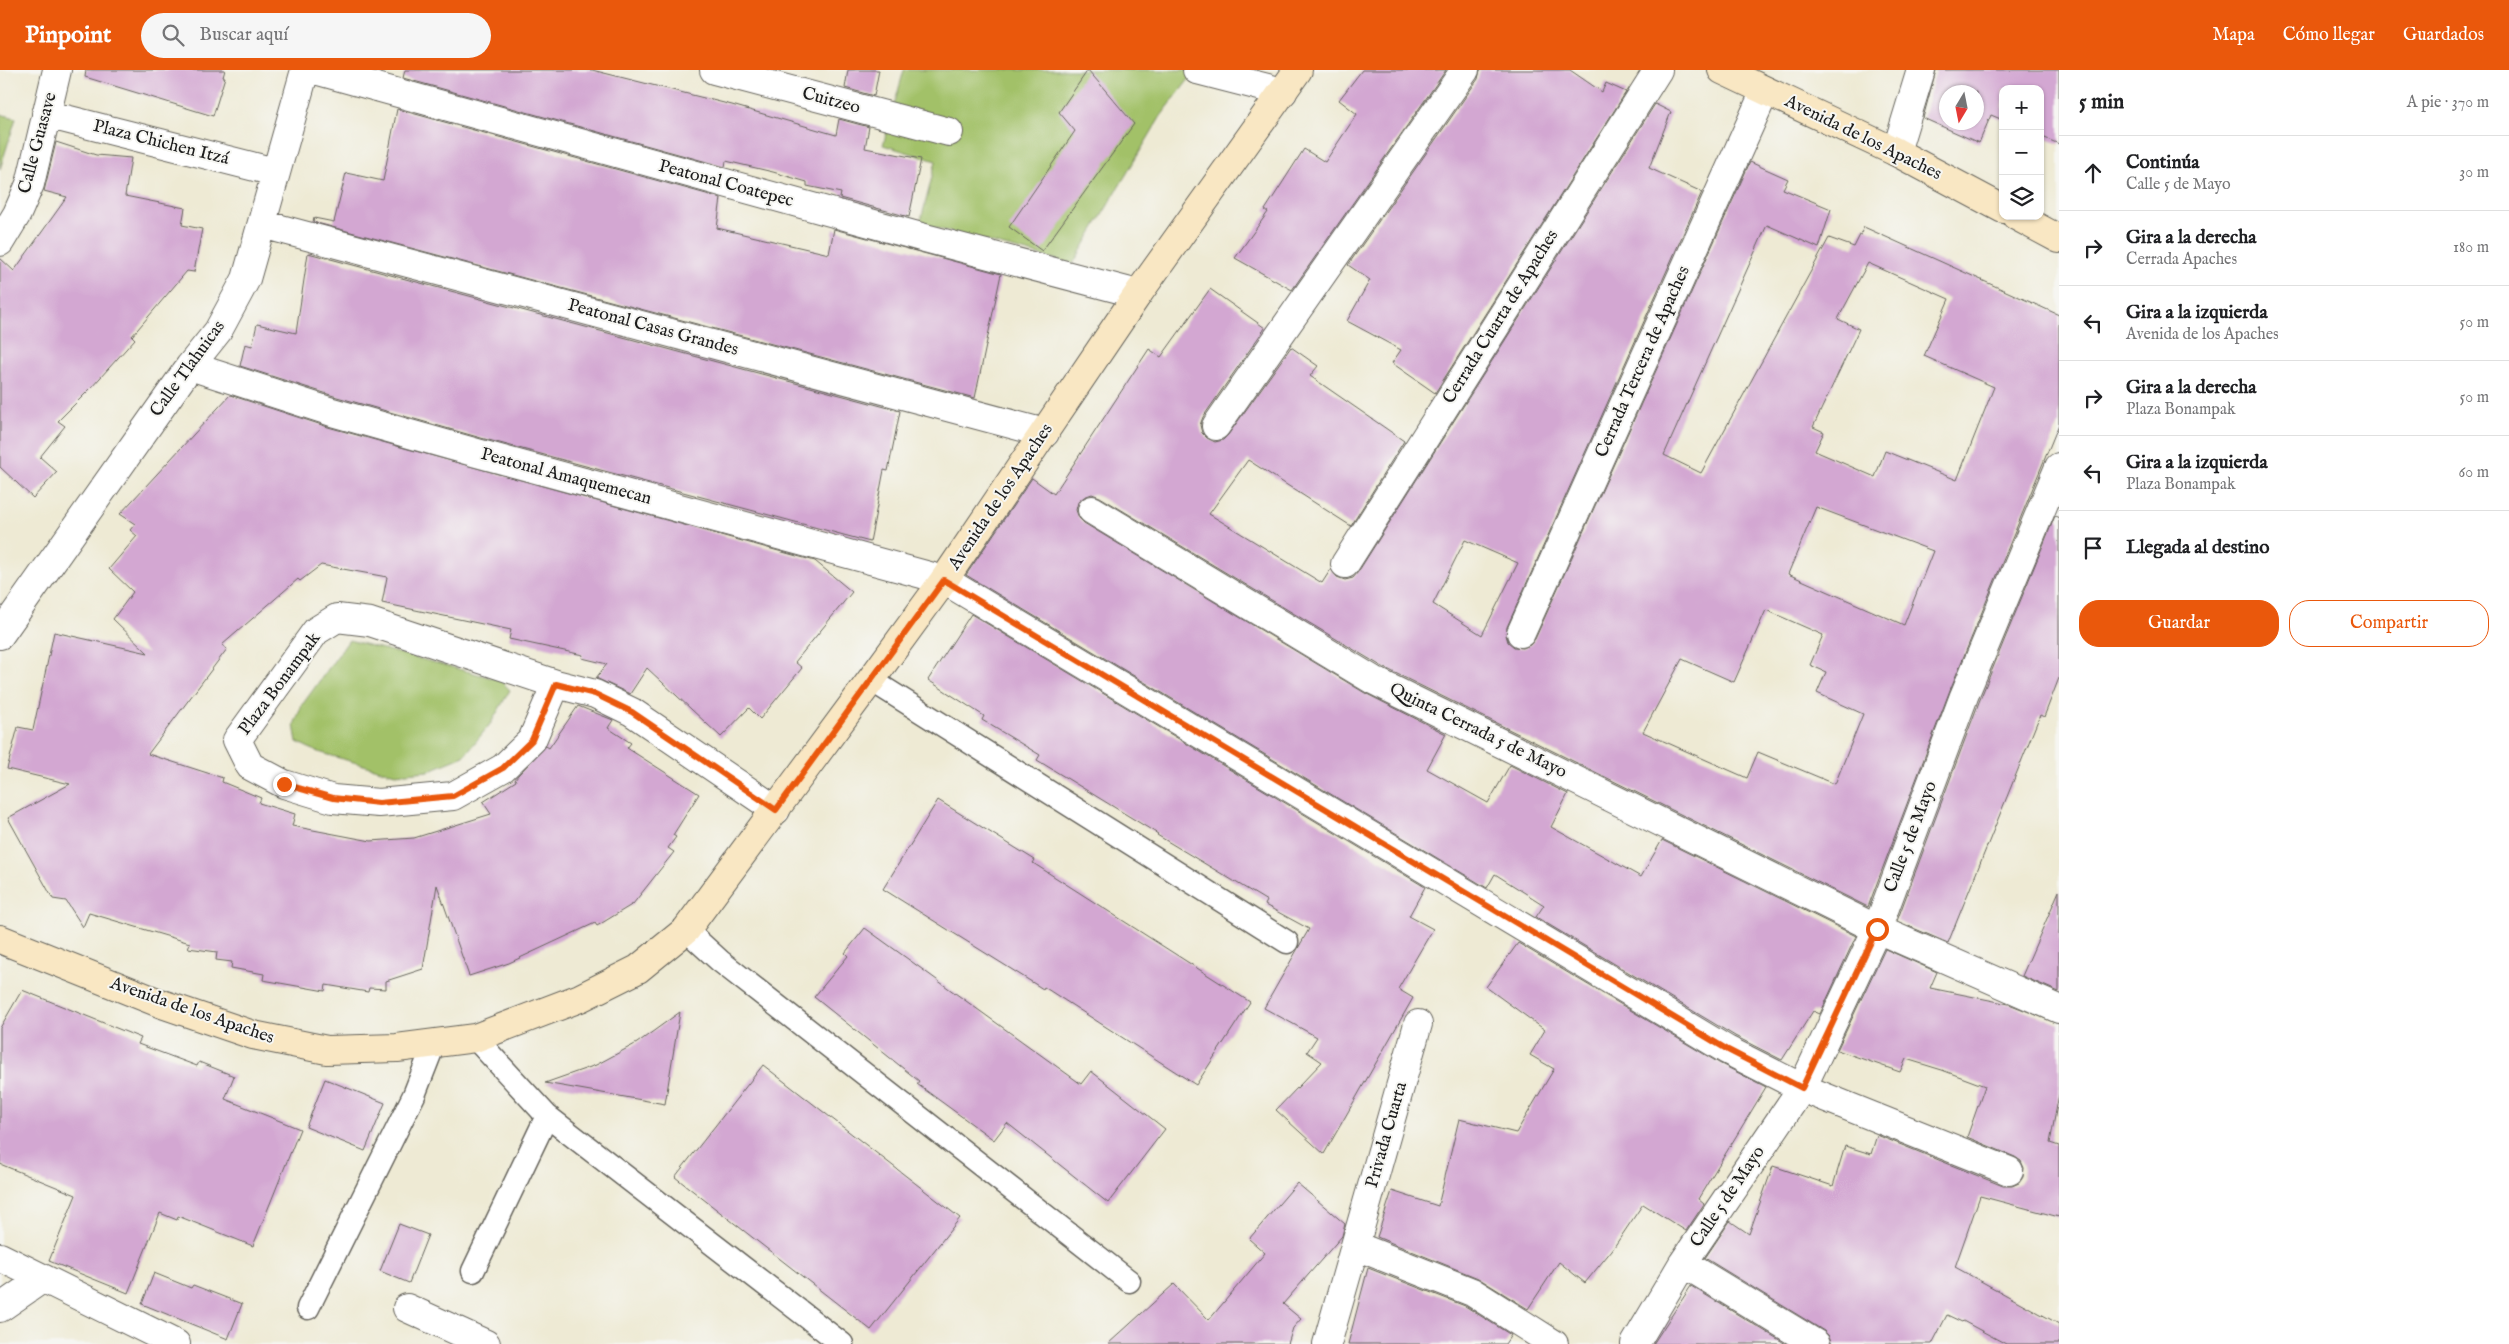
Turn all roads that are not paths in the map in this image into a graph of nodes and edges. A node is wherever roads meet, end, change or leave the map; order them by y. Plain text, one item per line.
1 (57, 70) edge
2 (305, 70) edge
3 (314, 70) edge
4 (714, 70) edge
5 (1197, 70) edge
6 (1298, 70) edge
7 (1465, 70) edge
8 (1658, 70) edge
9 (1722, 70) edge
10 (1921, 70) edge
11 (1765, 91) junction
12 (1282, 92) junction
13 (46, 114) junction
14 (949, 132) dead end
15 (1896, 152) junction
16 (275, 172) junction
17 (1999, 207) edge
18 (2023, 220) edge
19 (262, 224) junction
20 (2059, 239) edge
21 (0, 242) edge
22 (1138, 294) junction
23 (190, 366) junction
24 (1216, 426) dead end
25 (1045, 433) junction
26 (2059, 467) edge
27 (1092, 510) dead end
28 (1345, 564) dead end
29 (944, 580) junction
30 (1521, 633) dead end
31 (0, 635) edge
32 (871, 680) junction
33 (556, 684) junction
34 (776, 810) junction
35 (1877, 929) junction
36 (686, 930) junction
37 (0, 939) edge
38 (1287, 942) dead end
39 (2059, 1009) edge
40 (1418, 1024) dead end
41 (475, 1038) junction
42 (434, 1044) junction
43 (1802, 1088) junction
44 (547, 1116) junction
45 (2009, 1171) dead end
46 (1356, 1246) junction
47 (0, 1257) edge
48 (1683, 1263) junction
49 (473, 1271) dead end
50 (42, 1279) junction
51 (1129, 1281) dead end
52 (0, 1308) edge
53 (308, 1308) dead end
54 (407, 1308) dead end
55 (176, 1344) edge
56 (486, 1344) edge
57 (842, 1344) edge
58 (1327, 1344) edge
59 (1554, 1344) edge
60 (1635, 1344) edge
61 (1816, 1344) edge

1 - 13 street, Calle Guasave
2 - 16 street, Calle Tlahuicas
3 - 22 street, Peatonal Coatepec
4 - 14 street, Cuitzeo
5 - 12 street
6 - 12 street, Avenida de los Apaches
7 - 24 street
8 - 28 street, Cerrada Cuarta de Apaches
9 - 11 street, Avenida de los Apaches
10 - 15 street
11 - 15 street, Avenida de los Apaches
11 - 30 street, Cerrada Tercera de Apaches
12 - 22 street, Avenida de los Apaches
13 - 16 street, Plaza Chichen Itzá
13 - 21 street, Calle Guasave
15 - 17 street, Avenida de los Apaches
16 - 19 street, Calle Tlahuicas
18 - 20 street
19 - 23 street, Calle Tlahuicas
19 - 25 street, Peatonal Casas Grandes
22 - 25 street, Avenida de los Apaches
23 - 29 street, Peatonal Amaquemecan
23 - 31 street, Calle Tlahuicas
25 - 29 street, Avenida de los Apaches
26 - 35 street, Calle 5 de Mayo
27 - 35 street, Quinta Cerrada 5 de Mayo
29 - 32 street, Avenida de los Apaches
29 - 43 street, Peatonal Amaquemecan
32 - 34 street, Avenida de los Apaches
32 - 38 lane
33 - 33 street, Plaza Bonampak
33 - 34 street, Plaza Bonampak
34 - 36 street, Avenida de los Apaches
35 - 39 street, Quinta Cerrada 5 de Mayo
35 - 43 street, Calle 5 de Mayo
36 - 41 street, Avenida de los Apaches
36 - 51 lane
37 - 42 street, Avenida de los Apaches
40 - 46 street, Privada Cuarta
41 - 42 street, Avenida de los Apaches
41 - 44 lane
42 - 53 lane
43 - 45 street, Peatonal Amaquemecan
43 - 48 street, Calle 5 de Mayo
44 - 49 lane
44 - 57 lane
46 - 58 street, Privada Cuarta
46 - 59 street
47 - 50 street
48 - 60 street, Calle 5 de Mayo
48 - 61 street
50 - 52 street
50 - 55 street
54 - 56 street

